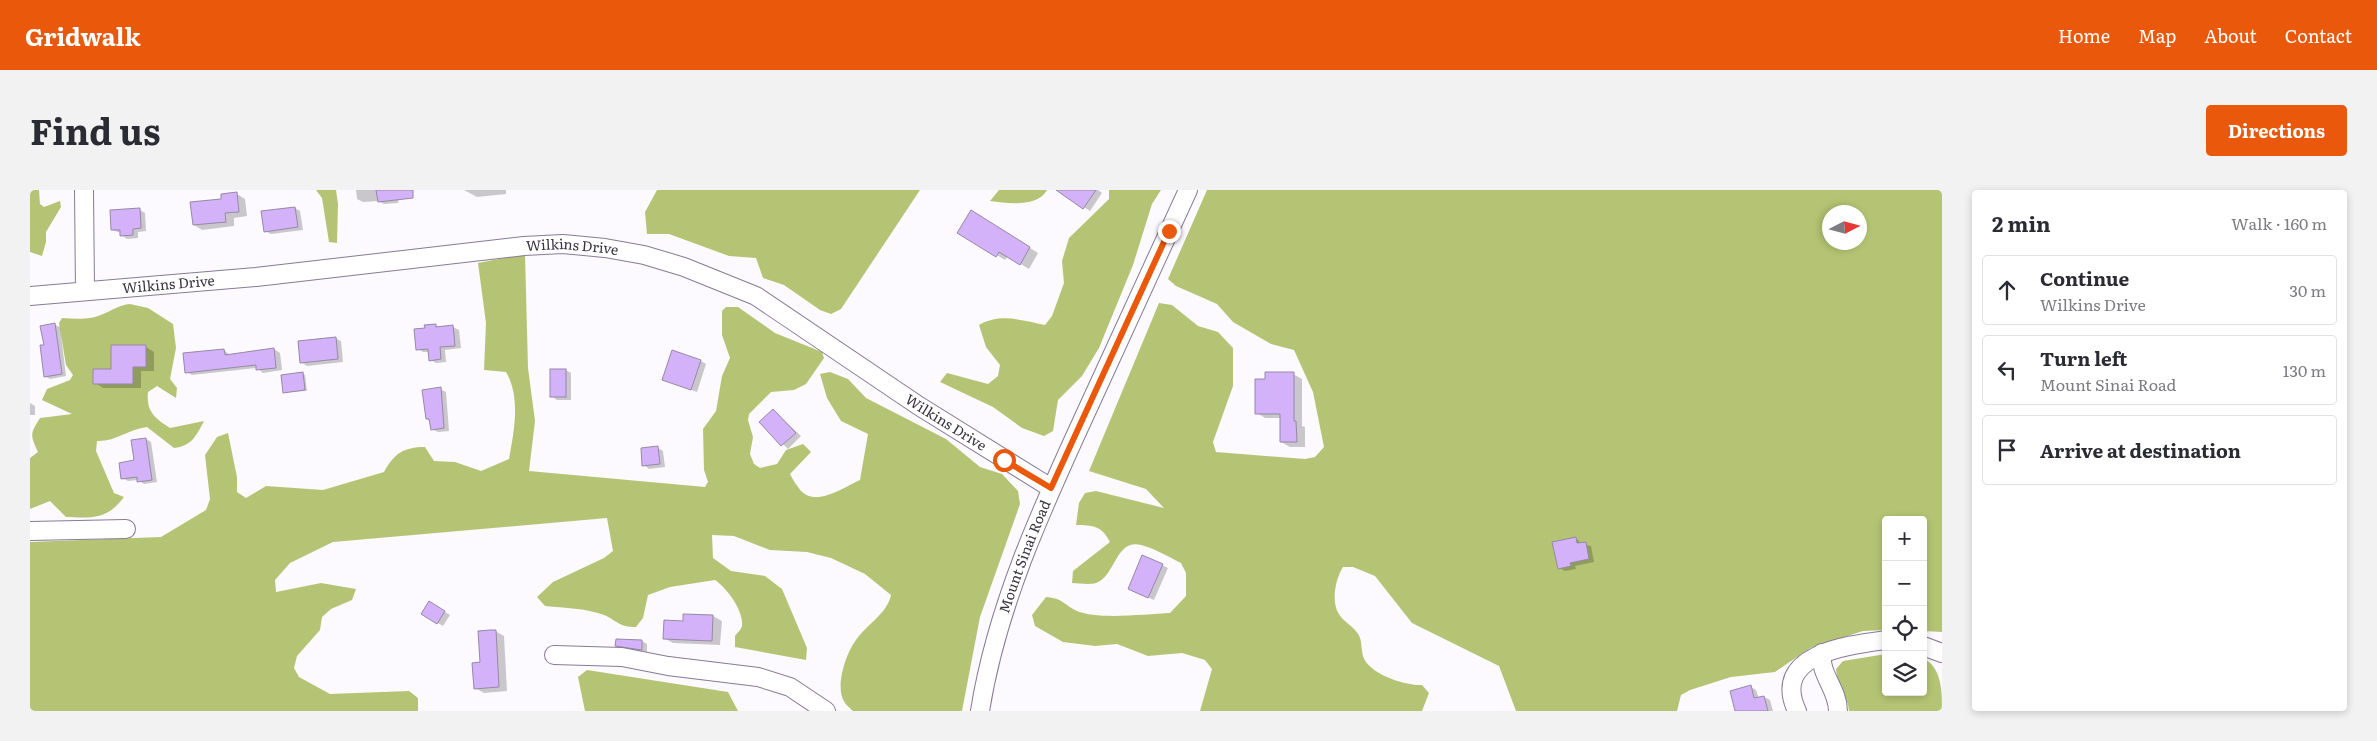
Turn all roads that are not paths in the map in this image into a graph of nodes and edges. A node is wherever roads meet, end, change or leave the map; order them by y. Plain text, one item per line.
1 (84, 190) edge
2 (1188, 190) edge
3 (85, 291) junction
4 (30, 296) edge
5 (1051, 488) junction
6 (126, 530) dead end
7 (30, 532) edge
8 (1882, 641) edge
9 (1927, 647) edge
10 (1822, 653) junction
11 (1942, 653) edge
12 (554, 655) dead end
13 (826, 711) edge
14 (980, 711) edge
15 (1796, 711) edge
16 (1838, 711) edge

1 - 3 street
2 - 5 street, Mount Sinai Road
3 - 4 street, Wilkins Drive
3 - 5 street, Wilkins Drive
5 - 14 street, Mount Sinai Road
6 - 7 street
8 - 10 street
9 - 11 street
10 - 15 street
10 - 16 street
12 - 13 street

